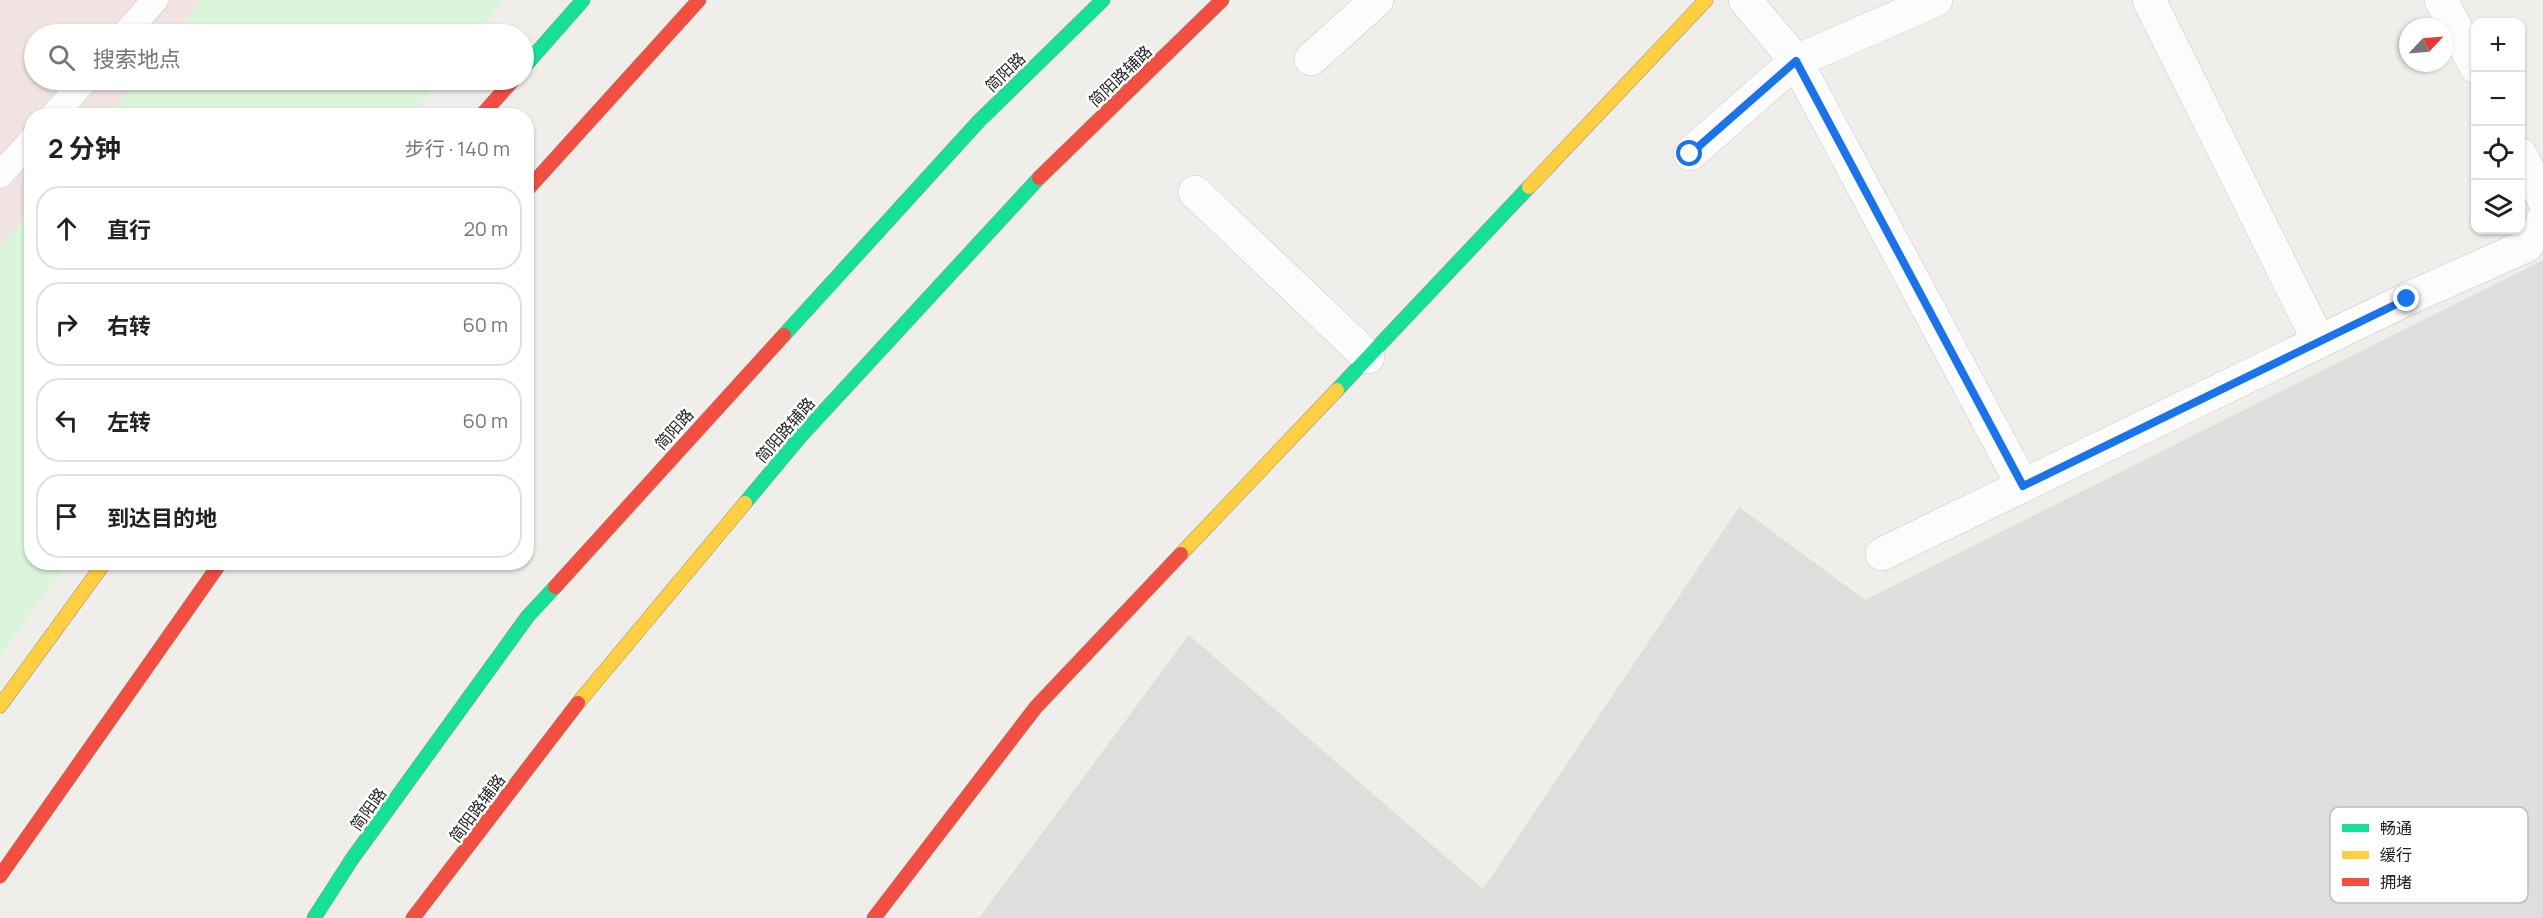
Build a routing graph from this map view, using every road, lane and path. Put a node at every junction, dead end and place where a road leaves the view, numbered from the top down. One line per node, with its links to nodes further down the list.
1 (155, 0): 12 (lane)
2 (584, 0): 13 (main road)
3 (699, 0): 25 (main road)
4 (1103, 0): 37 (main road, 简阳路)
5 (1222, 0): 38 (main road, 简阳路辅路)
6 (1377, 0): 14 (street)
7 (1706, 0): 30 (main road)
8 (1745, 0): 16 (street)
9 (1936, 0): 16 (street)
10 (2149, 0): 29 (street)
11 (2441, 0): 15 (street)
12 (134, 24)
13 (534, 56)
14 (1311, 59)
15 (2471, 59)
16 (1796, 61): 22 (street); 31 (street)
17 (76, 90): 19 (lane)
18 (504, 90): 20 (main road)
19 (60, 108)
20 (488, 108)
21 (24, 149): 24 (lane)
22 (1690, 154)
23 (2525, 164): 27 (street)
24 (0, 175)
25 (534, 182)
26 (1195, 192): 30 (street)
27 (2543, 198)
28 (2543, 219): 29 (street)
29 (2319, 342): 31 (street)
30 (1368, 357): 39 (main road)
31 (2023, 486): 32 (street)
32 (1882, 554)
33 (99, 570): 35 (main road)
34 (215, 570): 36 (main road)
35 (0, 706)
36 (0, 876)
37 (314, 918)
38 (413, 918)
39 (874, 918)

